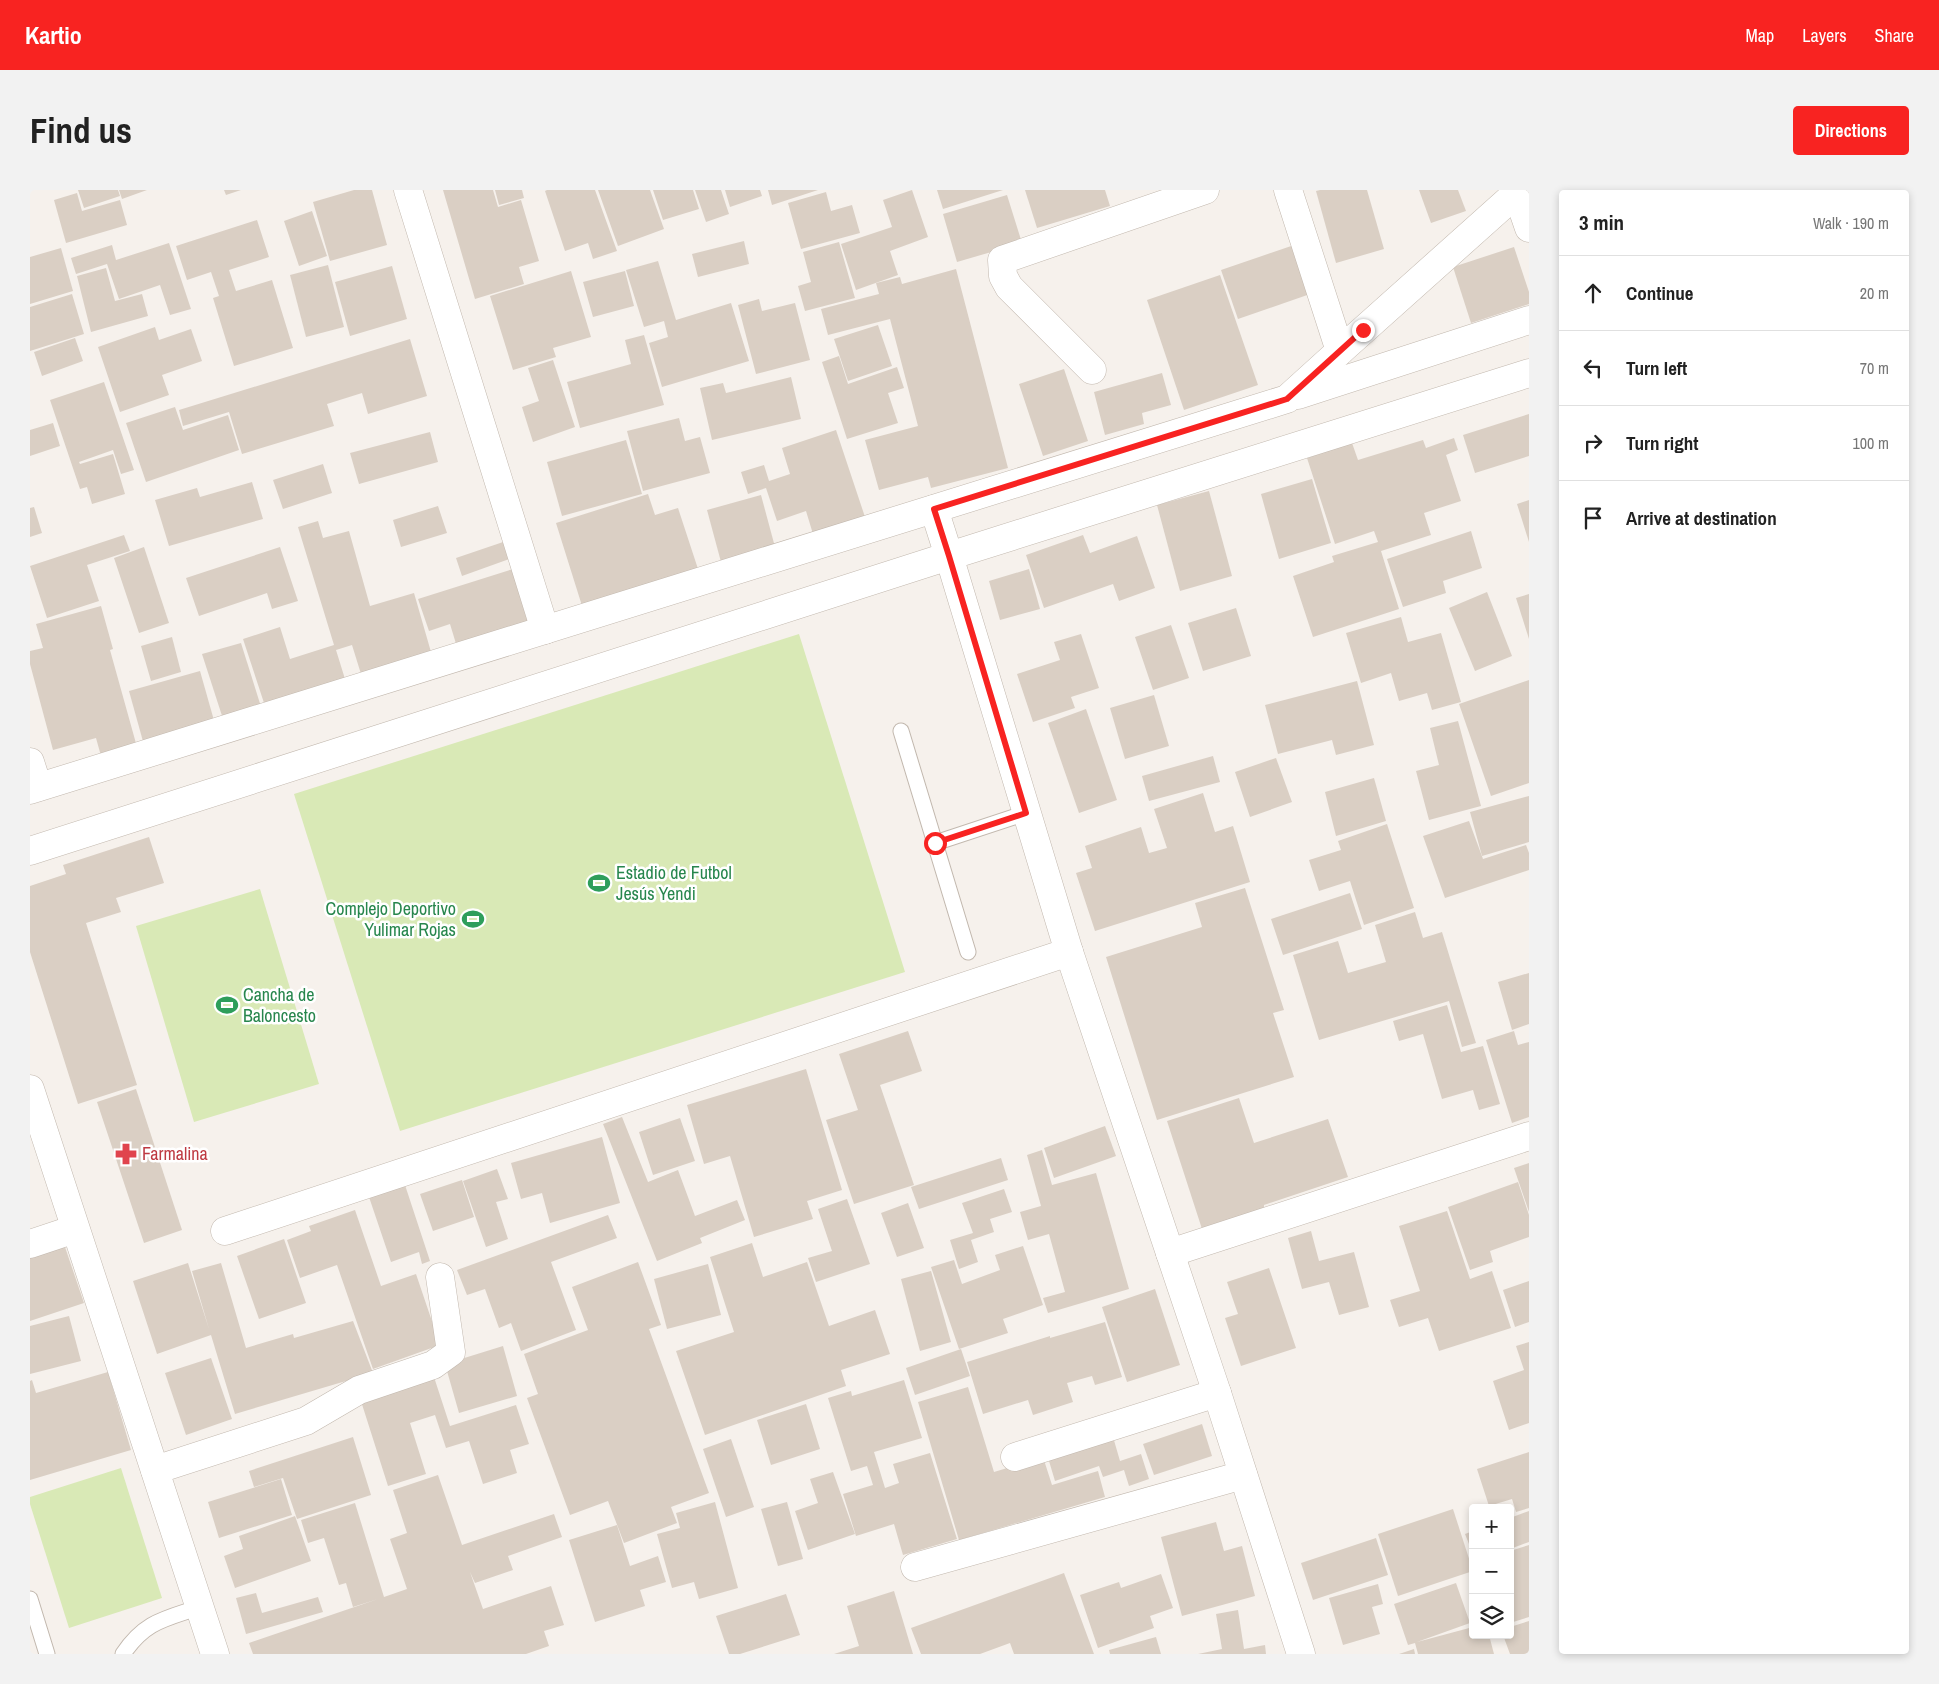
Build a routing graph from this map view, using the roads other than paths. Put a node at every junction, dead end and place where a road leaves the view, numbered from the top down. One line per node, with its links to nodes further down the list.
1 (408, 190): 13 (street)
2 (1205, 190): 8 (street)
3 (1288, 190): 7 (street)
4 (1518, 191): 5 (street); 7 (street)
5 (1529, 228)
6 (1529, 320): 10 (street)
7 (1340, 351): 10 (street)
8 (1092, 370)
9 (1529, 373): 12 (street)
10 (1287, 399): 11 (street)
11 (934, 509): 12 (street); 13 (street)
12 (949, 556): 16 (street); 18 (street)
13 (545, 630): 15 (street)
14 (901, 731): 17 (lane)
15 (33, 780)
16 (1026, 813): 17 (lane); 20 (street)
17 (935, 843): 19 (lane)
18 (30, 851)
19 (968, 952)
20 (1069, 952): 24 (street); 26 (street)
21 (30, 1089): 23 (street)
22 (1529, 1136): 26 (street)
23 (75, 1229): 25 (street); 30 (street)
24 (225, 1231)
25 (30, 1244)
26 (1170, 1254): 28 (street)
27 (440, 1277): 30 (street)
28 (1217, 1393): 29 (street); 31 (street)
29 (1015, 1457)
30 (155, 1470): 34 (street)
31 (1243, 1475): 32 (street); 38 (street)
32 (915, 1567)
33 (30, 1599): 35 (lane)
34 (200, 1607): 36 (lane); 37 (street)
35 (47, 1654)
36 (123, 1654)
37 (215, 1654)
38 (1301, 1654)

